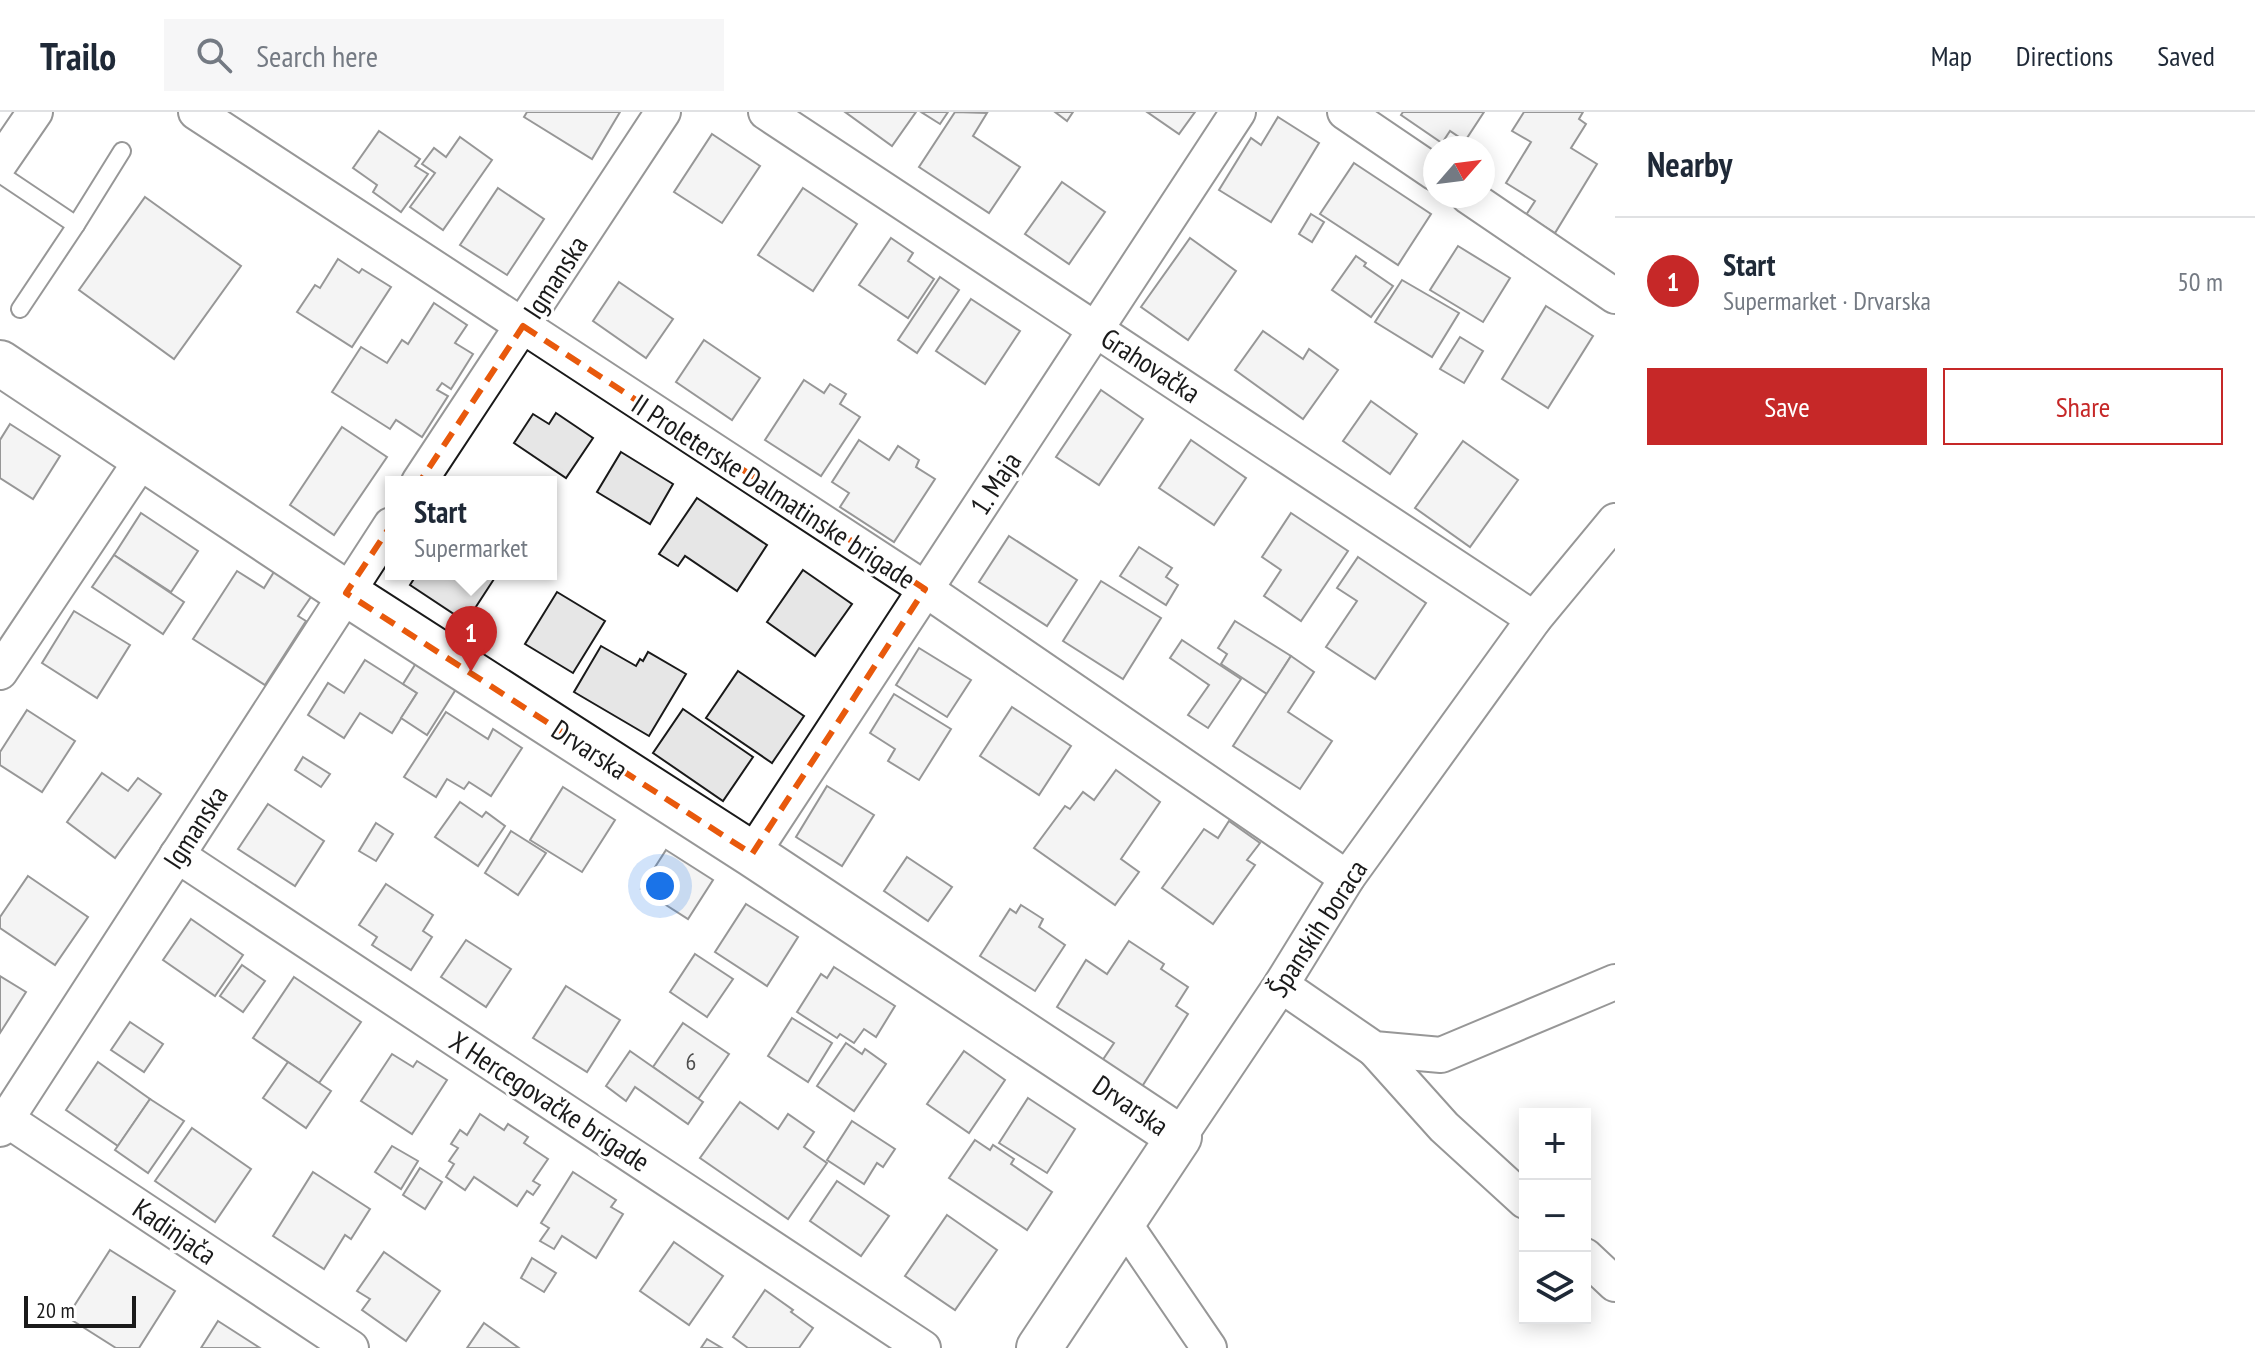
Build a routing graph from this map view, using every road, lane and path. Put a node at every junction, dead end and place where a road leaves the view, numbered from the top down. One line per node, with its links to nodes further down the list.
1 (35, 112): 8 (street)
2 (196, 112): 15 (street, II Proleterske Dalmatinske brigade)
3 (663, 112): 15 (street, Igmanska)
4 (766, 112): 16 (street, Grahovačka)
5 (1238, 112): 16 (street, 1. Maja)
6 (1345, 112): 9 (street)
7 (122, 151): 12 (lane)
8 (0, 163)
9 (1423, 165)
10 (0, 174): 12 (lane)
11 (1486, 208): 13 (street)
12 (76, 225): 14 (lane)
13 (1615, 296)
14 (20, 309)
15 (523, 326): 19 (street, Igmanska); 22 (street, II Proleterske Dalmatinske brigade)
16 (1096, 329): 22 (street, 1. Maja); 24 (street, Grahovačka)
17 (0, 363): 18 (main road, Drvarska)
18 (143, 458): 23 (main road, Drvarska); 25 (street)
19 (423, 476)
20 (1615, 521): 24 (street, Španskih boraca)
21 (385, 534): 23 (street, Igmanska)
22 (925, 589): 26 (street, 1. Maja); 28 (street, II Proleterske Dalmatinske brigade)
23 (346, 593): 26 (main road, Drvarska); 27 (street, Igmanska)
24 (1534, 619): 28 (street, Španskih boraca)
25 (0, 672)
26 (752, 854): 33 (main road, Drvarska)
27 (177, 855): 32 (street, Igmanska); 39 (street, X Hercegovačke brigade)
28 (1347, 878): 30 (street, Španskih boraca)
29 (1615, 982): 31 (street)
30 (1281, 985): 31 (street); 33 (street, Španskih boraca)
31 (1374, 1049): 34 (street)
32 (2, 1121): 38 (street, Kadinjača)
33 (1179, 1137): 35 (main road, Španskih boraca)
34 (1519, 1196)
35 (1123, 1222): 40 (main road, Španskih boraca); 41 (street)
36 (1591, 1262): 37 (street)
37 (1615, 1284)
38 (351, 1348)
39 (923, 1348)
40 (1039, 1348)
41 (1209, 1348)

